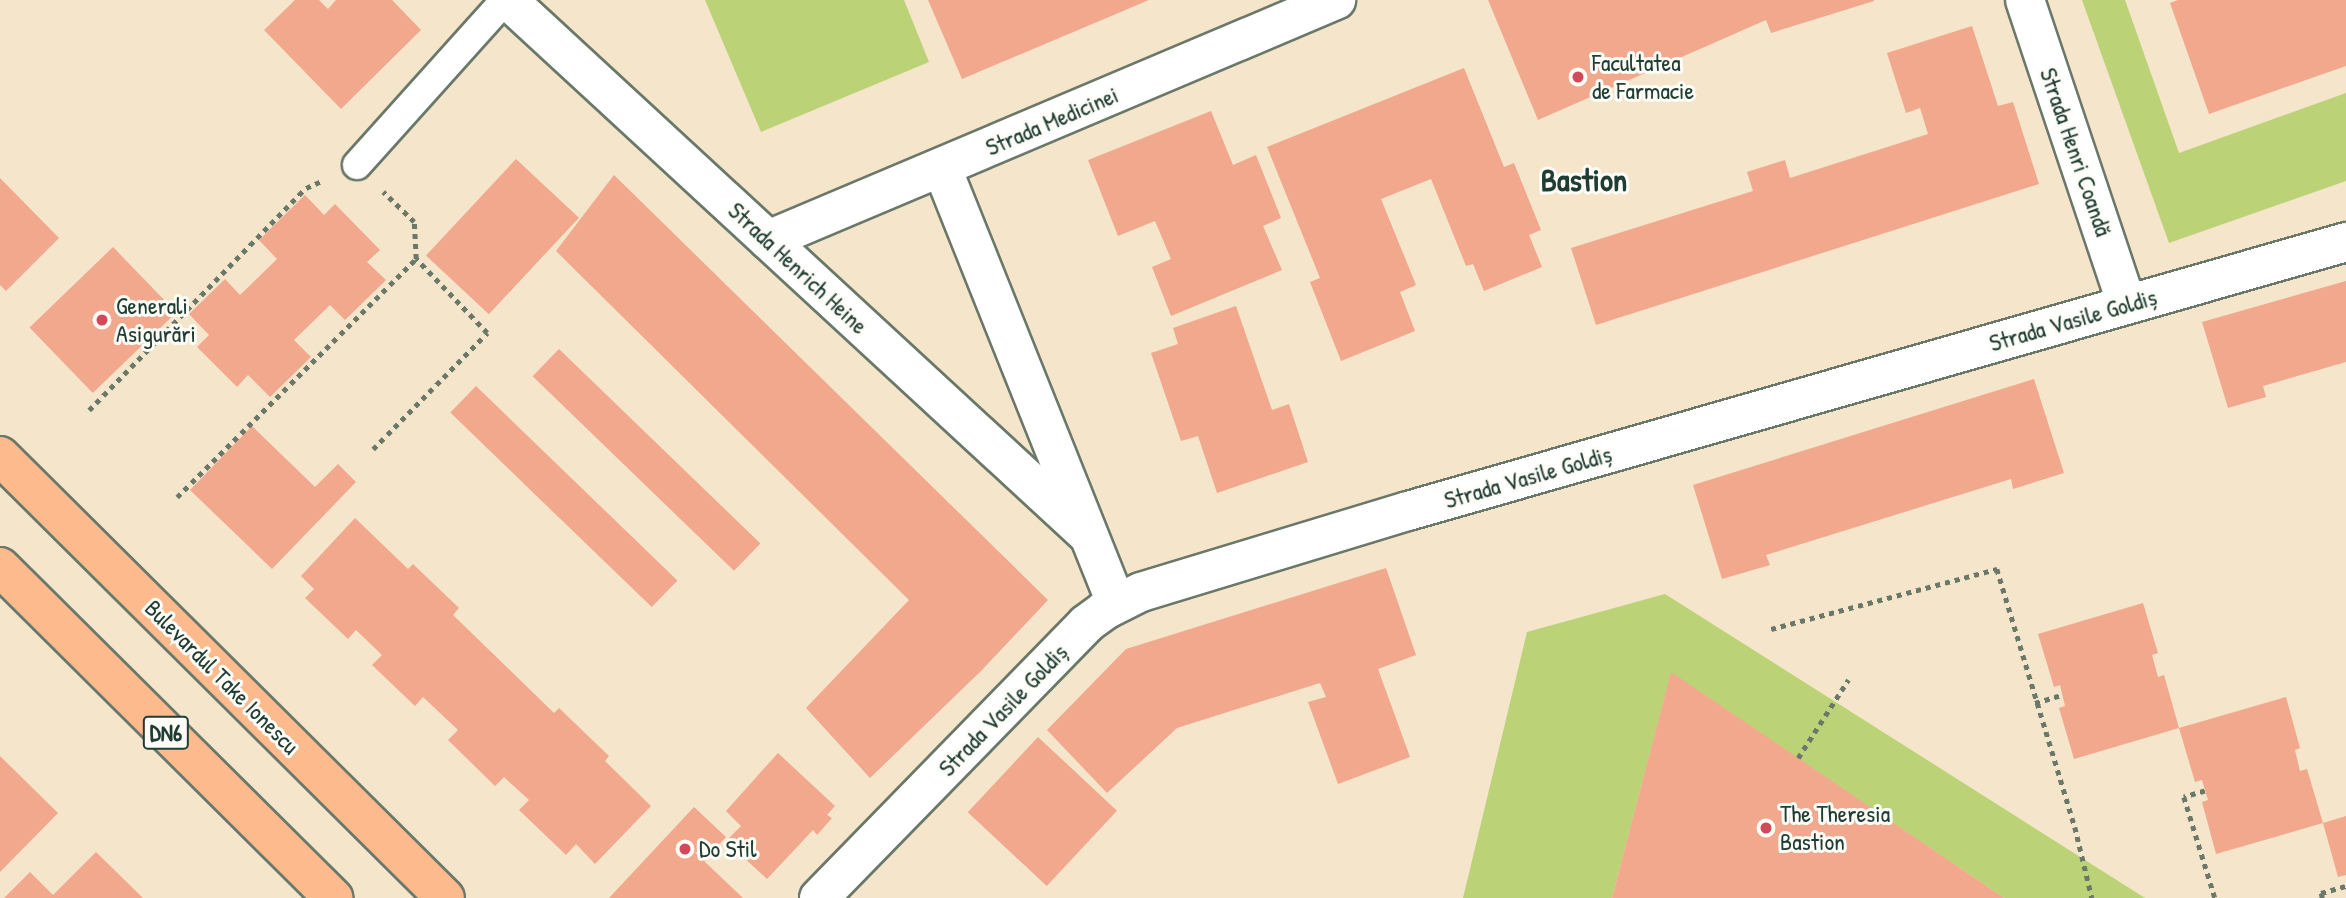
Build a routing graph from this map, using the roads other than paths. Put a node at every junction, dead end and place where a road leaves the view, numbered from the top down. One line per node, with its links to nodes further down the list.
1 (506, 0): 4 (lane); 6 (street, Strada Henrich Heine)
2 (1336, 0): 5 (street, Strada Medicinei)
3 (2025, 0): 8 (street, Strada Henri Coandă)
4 (356, 165)
5 (942, 167): 6 (street, Strada Medicinei); 10 (street)
6 (768, 240): 10 (street, Strada Henrich Heine)
7 (2346, 242): 8 (street, Strada Vasile Goldiș)
8 (2127, 304): 12 (street, Strada Vasile Goldiș)
9 (0, 457): 14 (main road, Bulevardul Take Ionescu)
10 (1088, 535): 12 (street)
11 (0, 567): 13 (main road, DN6)
12 (1116, 604): 15 (street, Strada Vasile Goldiș)
13 (333, 898)
14 (445, 898)
15 (819, 898)

